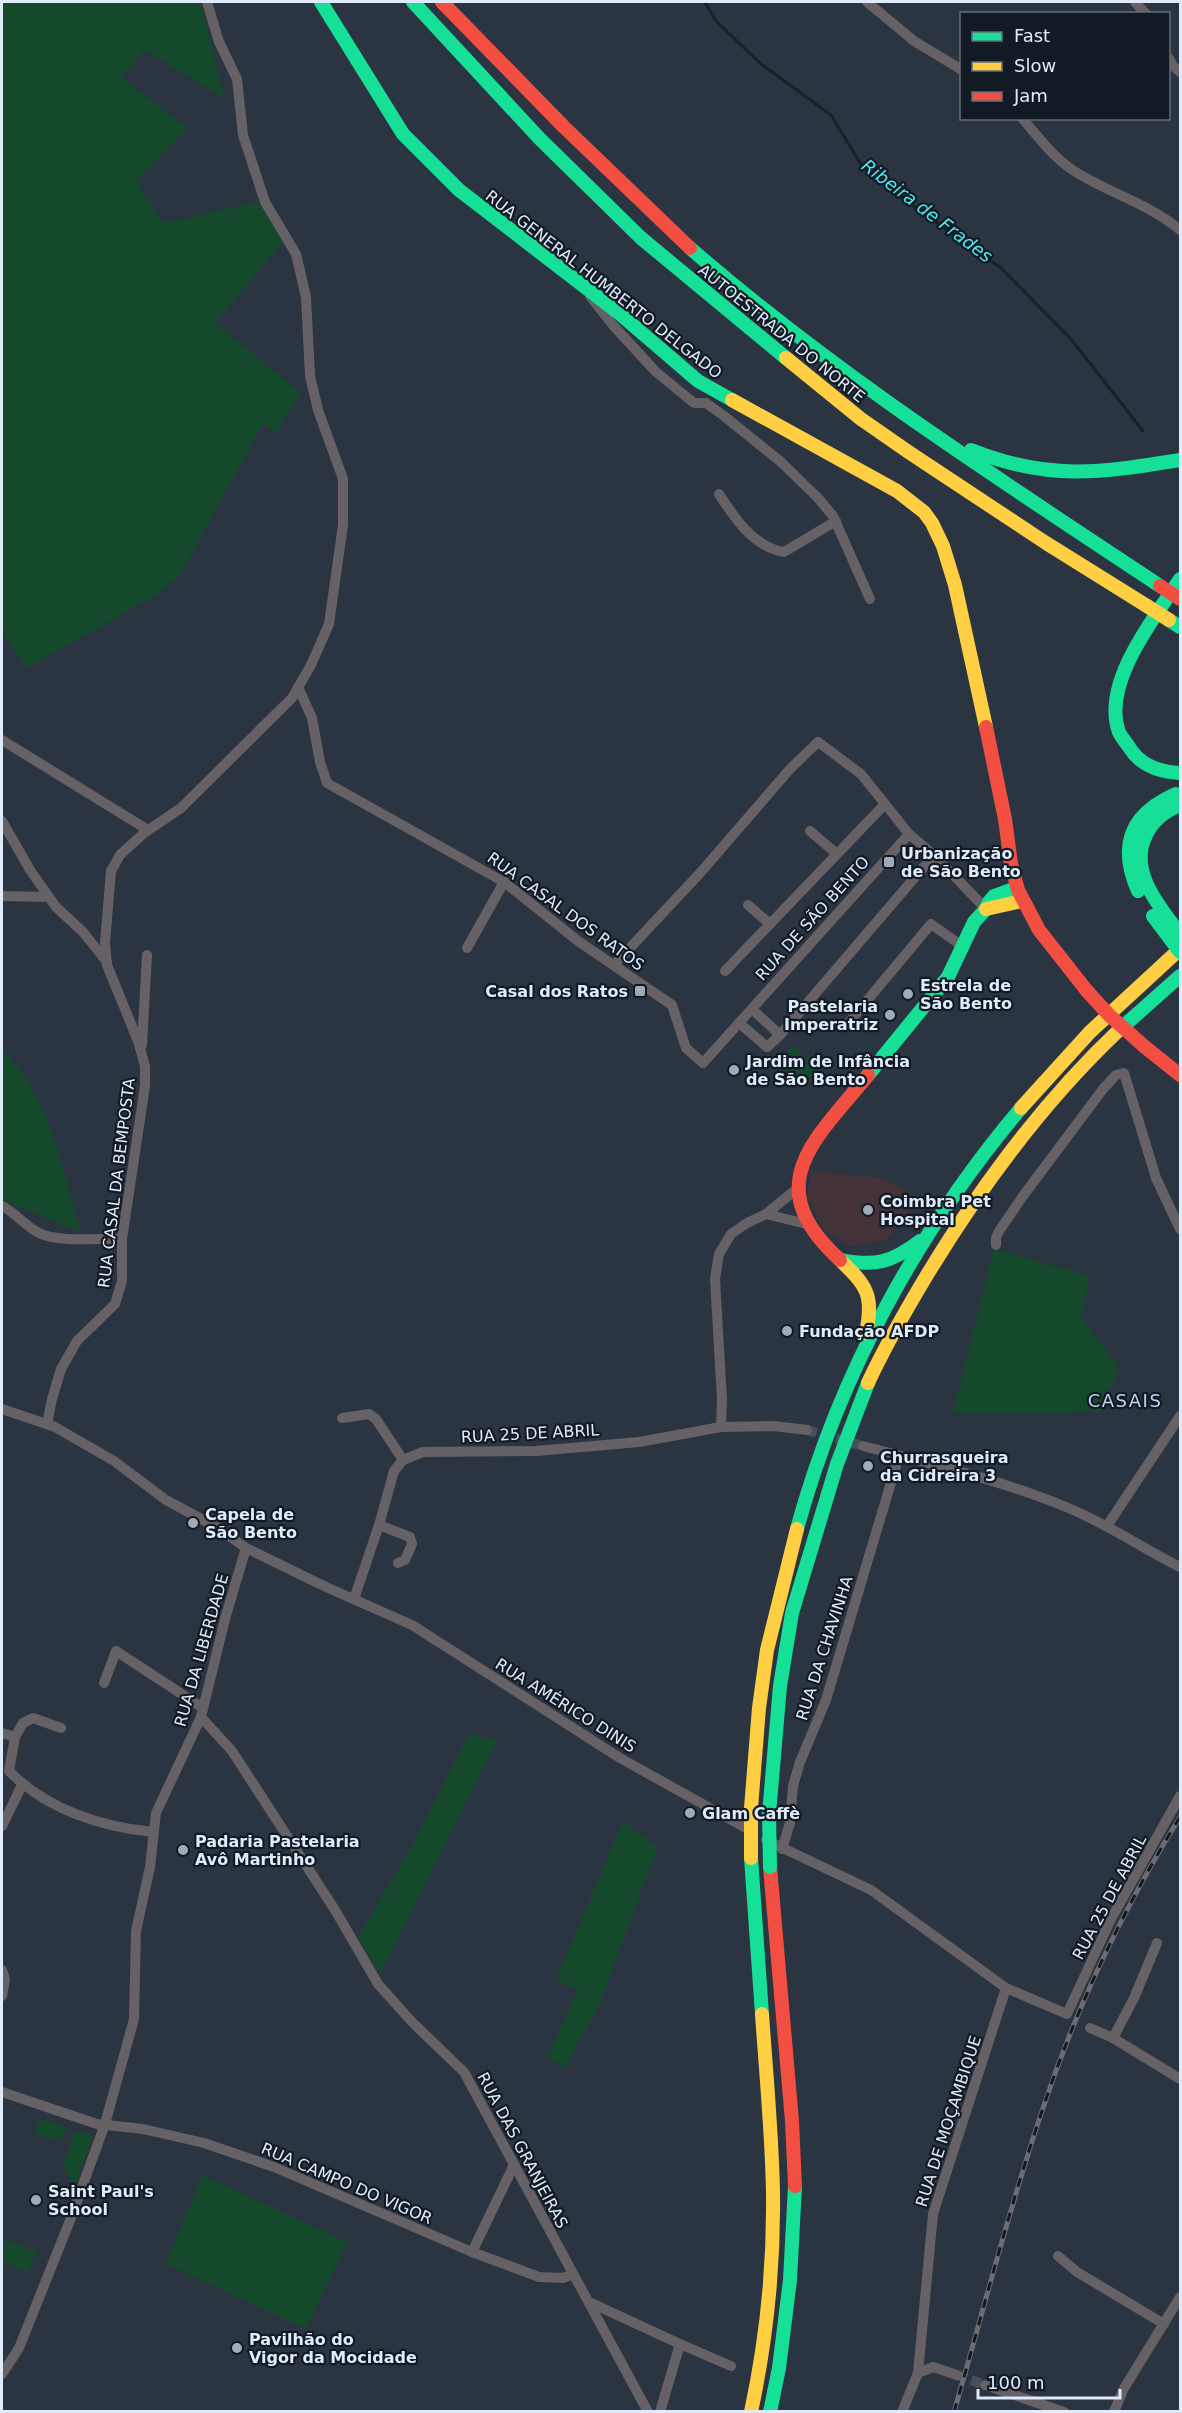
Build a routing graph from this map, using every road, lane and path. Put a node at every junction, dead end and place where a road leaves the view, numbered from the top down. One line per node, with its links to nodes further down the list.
1 (207, 2): 21 (street)
2 (321, 2): 11 (main road, RUA GENERAL HUMBERTO DELGADO)
3 (413, 2): 20 (main road, AUTOESTRADA DO NORTE, bridge)
4 (442, 2): 13 (main road, AUTOESTRADA DO NORTE)
5 (867, 2): 7 (street)
6 (1170, 61): 8 (street)
7 (960, 69)
8 (1180, 72)
9 (1024, 120): 10 (street)
10 (1180, 230)
11 (576, 280): 12 (main road, RUA GENERAL HUMBERTO DELGADO); 12 (street)
12 (711, 397): 16 (street); 34 (main road, RUA GENERAL HUMBERTO DELGADO)
13 (927, 430): 14 (main road); 19 (main road, AUTOESTRADA DO NORTE, bridge)
14 (1180, 460)
15 (719, 494): 16 (street)
16 (836, 521): 18 (street)
17 (1180, 579): 23 (main road)
18 (870, 599)
19 (1180, 599)
20 (1175, 624)
21 (298, 687): 28 (street); 33 (street, RUA CASAL DOS RATOS)
22 (2, 740): 28 (street)
23 (1180, 773)
24 (1180, 793): 39 (main road)
25 (884, 805): 30 (street); 31 (street); 47 (street)
26 (1180, 805): 39 (main road)
27 (2, 821): 36 (street)
28 (148, 830): 46 (street)
29 (810, 831): 31 (street)
30 (909, 834): 32 (street); 50 (street, RUA DE SÃO BENTO)
31 (837, 854): 40 (street)
32 (934, 855): 38 (street); 53 (street)
33 (504, 882): 43 (street); 47 (street, RUA CASAL DOS RATOS)
34 (1019, 894): 38 (main road); 55 (main road, RUA GENERAL HUMBERTO DELGADO, bridge)
35 (2, 896): 36 (street)
36 (49, 897): 46 (street)
37 (748, 905): 40 (street)
38 (986, 909): 42 (main road)
39 (1158, 913): 41 (main road); 44 (main road, bridge)
40 (770, 924): 48 (street)
41 (1180, 934)
42 (962, 946): 52 (street); 56 (main road)
43 (467, 948)
44 (1180, 951): 63 (main road)
45 (147, 955): 54 (street)
46 (107, 963): 54 (street, RUA CASAL DA BEMPOSTA)
47 (614, 964): 51 (street, RUA CASAL DOS RATOS)
48 (725, 971)
49 (1180, 976): 119 (main road, bridge)
50 (752, 1009): 51 (street, RUA DE SÃO BENTO); 53 (street)
51 (739, 1023): 53 (street)
52 (845, 1027)
53 (780, 1035)
54 (142, 1055): 64 (street, RUA CASAL DA BEMPOSTA)
55 (1180, 1075)
56 (798, 1188): 57 (street); 61 (main road)
57 (782, 1201): 59 (street); 60 (street)
58 (2, 1206): 64 (street)
59 (766, 1214): 60 (street); 72 (street)
60 (786, 1218): 61 (street)
61 (806, 1224): 66 (main road)
62 (1180, 1229): 65 (street)
63 (928, 1235): 66 (main road); 67 (main road)
64 (122, 1239): 71 (street, RUA CASAL DA BEMPOSTA)
65 (996, 1245)
66 (840, 1260): 67 (main road)
67 (860, 1359): 118 (main road, bridge)
68 (2, 1409): 71 (street, RUA AMÉRICO DINIS)
69 (1180, 1416): 78 (street)
70 (342, 1418): 76 (street)
71 (47, 1424): 79 (street, RUA AMÉRICO DINIS)
72 (721, 1427): 73 (street, RUA 25 DE ABRIL); 76 (street, RUA 25 DE ABRIL)
73 (807, 1430)
74 (863, 1446): 75 (street)
75 (899, 1456): 78 (street); 92 (street, RUA DA CHAVINHA)
76 (402, 1460): 77 (street)
77 (379, 1525): 80 (street); 82 (street)
78 (1107, 1526): 81 (street)
79 (246, 1548): 82 (street, RUA AMÉRICO DINIS); 84 (street, RUA DA LIBERDADE)
80 (398, 1563)
81 (1180, 1567)
82 (354, 1599): 92 (street, RUA AMÉRICO DINIS)
83 (104, 1683): 84 (street, RUA DAS GRANJEIRAS)
84 (202, 1712): 91 (street, RUA DA LIBERDADE); 103 (street, RUA DAS GRANJEIRAS)
85 (61, 1728): 87 (street)
86 (2, 1733): 87 (street)
87 (15, 1737): 88 (street)
88 (22, 1785): 90 (street); 91 (street)
89 (1180, 1796): 97 (street, RUA 25 DE ABRIL)
90 (2, 1826)
91 (153, 1832): 102 (street, RUA DA LIBERDADE)
92 (782, 1849): 95 (street, RUA AMÉRICO DINIS)
93 (1157, 1943): 99 (street)
94 (2, 1970): 96 (street)
95 (1006, 1988): 97 (street, RUA AMÉRICO DINIS); 112 (street, RUA DE MOÇAMBIQUE)
96 (2, 1996)
97 (1067, 2014)
98 (1090, 2028): 99 (street)
99 (1113, 2038): 100 (street)
100 (1180, 2079)
101 (2, 2092): 102 (street, RUA CAMPO DO VIGOR)
102 (105, 2124): 104 (street, RUA CAMPO DO VIGOR); 113 (street, RUA DA LIBERDADE)
103 (514, 2166): 104 (street); 106 (street, RUA DAS GRANJEIRAS)
104 (472, 2252): 106 (street, RUA CAMPO DO VIGOR)
105 (1058, 2256): 109 (street)
106 (573, 2274): 108 (street, RUA DAS GRANJEIRAS)
107 (1180, 2297): 109 (street)
108 (589, 2302): 110 (street); 116 (street, RUA DAS GRANJEIRAS)
109 (1164, 2324): 122 (street)
110 (680, 2344): 111 (street); 117 (street)
111 (731, 2366)
112 (918, 2373): 114 (street); 120 (street, RUA DE MOÇAMBIQUE)
113 (2, 2374)
114 (957, 2376)
115 (985, 2385): 121 (street)
116 (648, 2412)
117 (660, 2412)
118 (751, 2412)
119 (770, 2412)
120 (902, 2412)
121 (1064, 2412)
122 (1114, 2412)

